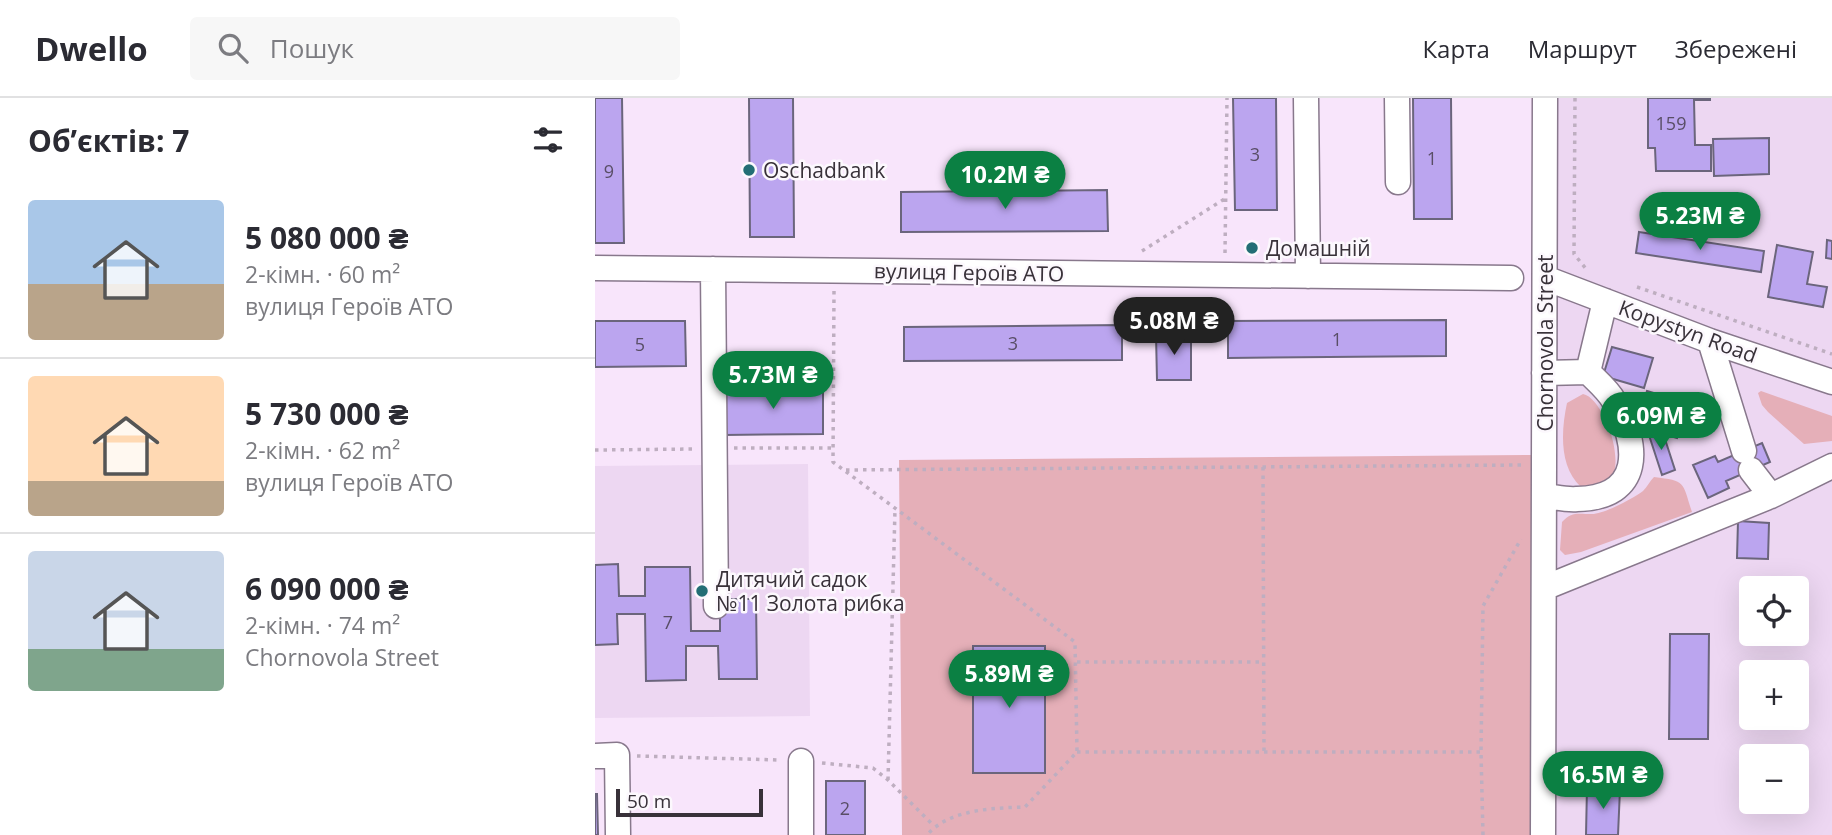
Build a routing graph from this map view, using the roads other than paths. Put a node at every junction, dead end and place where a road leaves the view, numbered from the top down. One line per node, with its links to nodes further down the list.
1 (1306, 98): 7 (street)
2 (1397, 98): 4 (street)
3 (1545, 98): 9 (street, Chornovola Street)
4 (1398, 182)
5 (595, 268): 6 (street, вулиця Героїв АТО)
6 (713, 269): 7 (street, вулиця Героїв АТО); 19 (street)
7 (1308, 276): 8 (street, вулиця Героїв АТО)
8 (1511, 278)
9 (1545, 278): 10 (street, Kopystyn Road); 13 (street, Chornovola Street)
10 (1605, 301): 11 (street, Kopystyn Road); 12 (street)
11 (1710, 341): 14 (street, Kopystyn Road); 17 (street)
12 (1588, 372): 13 (street); 16 (street)
13 (1544, 373): 16 (street, Chornovola Street)
14 (1832, 382)
15 (1832, 466): 17 (street)
16 (1544, 496): 18 (street, Chornovola Street)
17 (1771, 496): 18 (street)
18 (1544, 588): 24 (street, Chornovola Street)
19 (716, 606)
20 (595, 756): 22 (street)
21 (800, 761): 23 (street)
22 (618, 835)
23 (801, 835)
24 (1543, 835)

